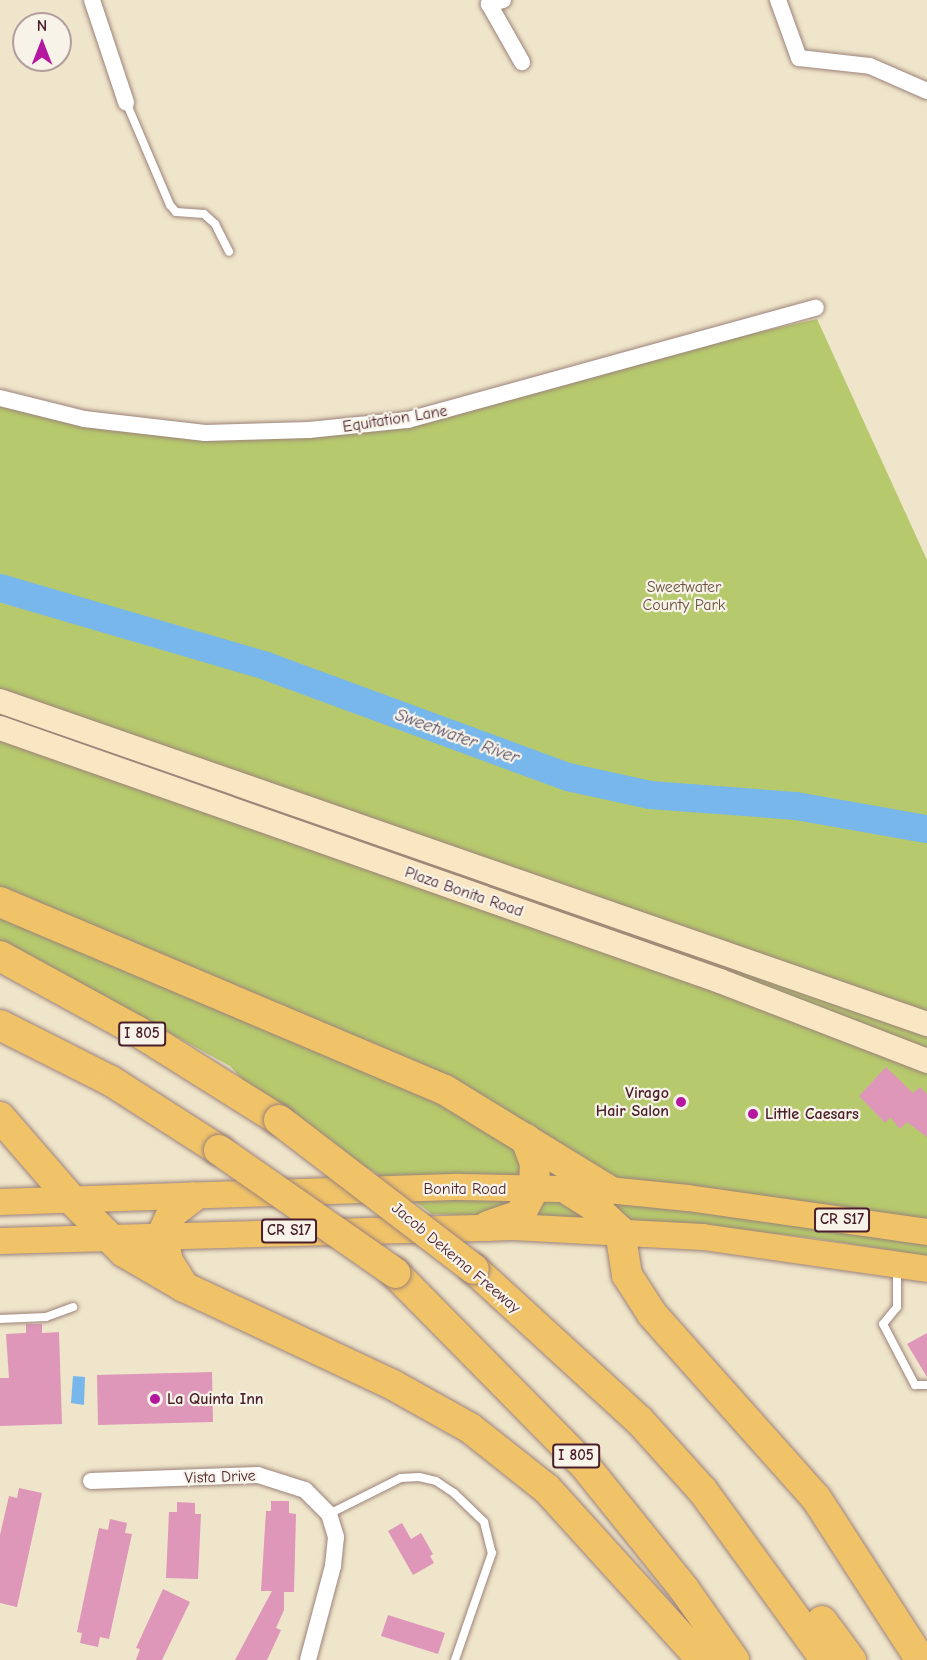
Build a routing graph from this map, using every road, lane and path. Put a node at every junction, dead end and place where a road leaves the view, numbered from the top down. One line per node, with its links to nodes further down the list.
1 (92, 0): 6 (street)
2 (503, 0): 4 (street)
3 (778, 0): 5 (street)
4 (522, 62)
5 (927, 91)
6 (126, 102): 7 (lane)
7 (230, 252)
8 (816, 308): 9 (street, Equitation Lane)
9 (0, 398)
10 (0, 701): 14 (main road, Plaza Bonita Road)
11 (0, 729): 16 (main road, Plaza Bonita Road)
12 (0, 902): 18 (highway)
13 (0, 956): 38 (highway, Jacob Dekema Freeway / I 805, bridge)
14 (927, 1024)
15 (0, 1025): 43 (highway, I 805, bridge)
16 (927, 1060)
17 (0, 1117): 23 (highway)
18 (526, 1139): 19 (highway); 20 (highway)
19 (534, 1189): 21 (main road, Bonita Road / CR S17); 22 (main road, Bonita Road / CR S17); 25 (highway)
20 (608, 1190): 21 (main road, Bonita Road / CR S17); 27 (main road, Bonita Road / CR S17)
21 (570, 1191): 26 (highway)
22 (194, 1197): 23 (main road, Bonita Road / CR S17); 28 (highway)
23 (71, 1199): 24 (main road, Bonita Road / CR S17); 29 (highway)
24 (0, 1202)
25 (488, 1226): 26 (main road, CR S17); 28 (main road, CR S17)
26 (620, 1231): 31 (main road, CR S17); 46 (highway)
27 (927, 1232)
28 (162, 1235): 29 (main road, CR S17); 33 (highway)
29 (106, 1237): 30 (main road, CR S17); 33 (highway)
30 (0, 1241)
31 (897, 1264): 32 (main road, CR S17); 36 (lane)
32 (927, 1269)
33 (184, 1287): 42 (highway)
34 (73, 1307): 35 (lane)
35 (0, 1319)
36 (927, 1385)
37 (91, 1481): 39 (street, Vista Drive)
38 (703, 1491): 44 (highway, Jacob Dekema Freeway / I 805); 45 (highway)
39 (329, 1514): 40 (street); 41 (lane)
40 (308, 1660)
41 (456, 1660)
42 (702, 1660)
43 (734, 1660)
44 (826, 1660)
45 (851, 1660)
46 (921, 1660)

